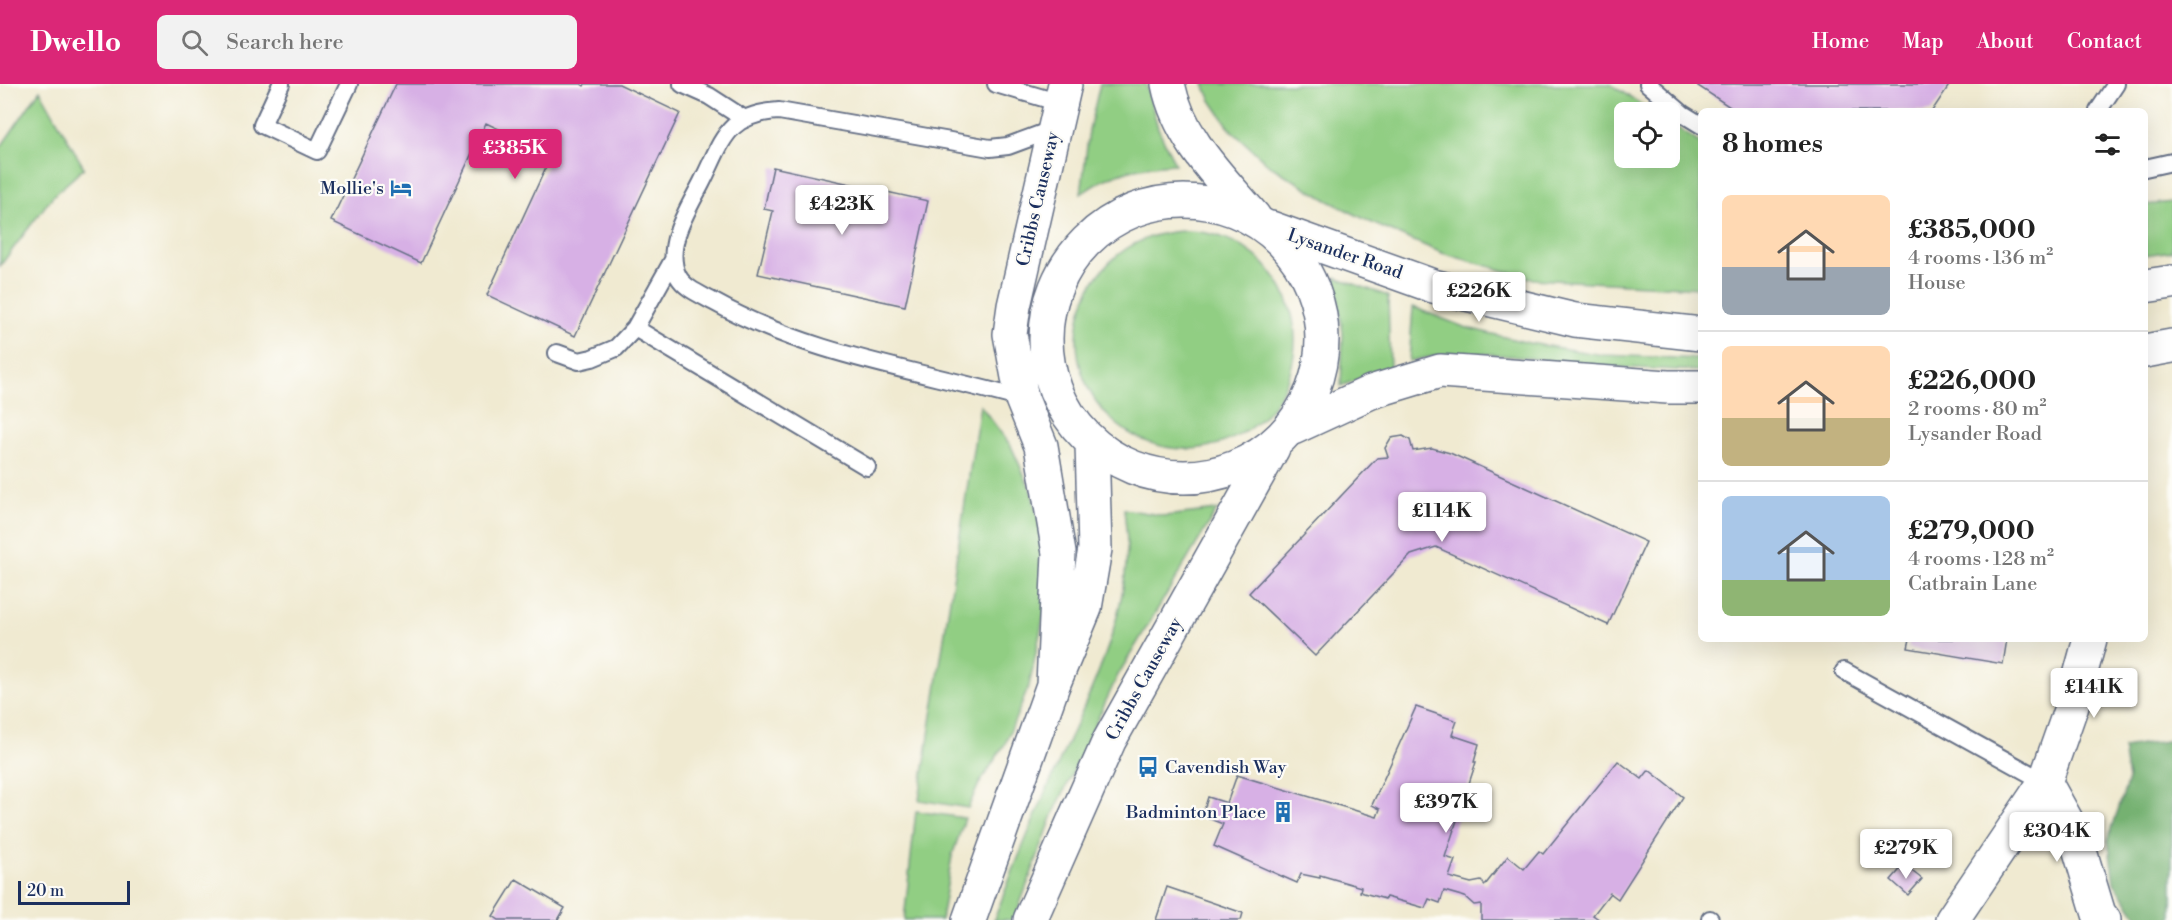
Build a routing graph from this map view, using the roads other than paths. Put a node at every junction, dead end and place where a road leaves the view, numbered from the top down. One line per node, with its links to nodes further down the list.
1 (281, 84): 2 (lane)
2 (349, 84)
3 (682, 84): 10 (lane)
4 (996, 84): 8 (lane)
5 (1168, 84): 14 (main road)
6 (1648, 84): 11 (lane)
7 (2116, 84): 9 (lane)
8 (1059, 105): 10 (lane); 24 (main road, Cribbs Causeway)
9 (2100, 108)
10 (743, 118): 15 (lane)
11 (1698, 123)
12 (2172, 162): 13 (lane)
13 (2148, 167)
14 (1262, 223): 19 (main road, Lysander Road); 25 (main road, Lysander Road); 26 (main road, Cribbs Causeway)
15 (673, 260): 18 (lane); 24 (lane)
16 (2172, 282): 17 (main road)
17 (2148, 286)
18 (635, 328): 22 (lane); 27 (lane)
19 (1698, 334)
20 (2172, 346): 21 (main road)
21 (2148, 350)
22 (557, 353)
23 (1698, 387): 26 (main road)
24 (1022, 399): 25 (main road); 30 (main road, Cribbs Causeway)
25 (1083, 435): 26 (main road); 30 (main road)
26 (1283, 437): 33 (main road, Cribbs Causeway)
27 (867, 467)
28 (2089, 642): 31 (main road)
29 (1844, 671): 31 (lane)
30 (1053, 685): 32 (main road)
31 (2045, 782): 34 (main road); 35 (main road)
32 (969, 920)
33 (1030, 920)
34 (1952, 920)
35 (2104, 920)

